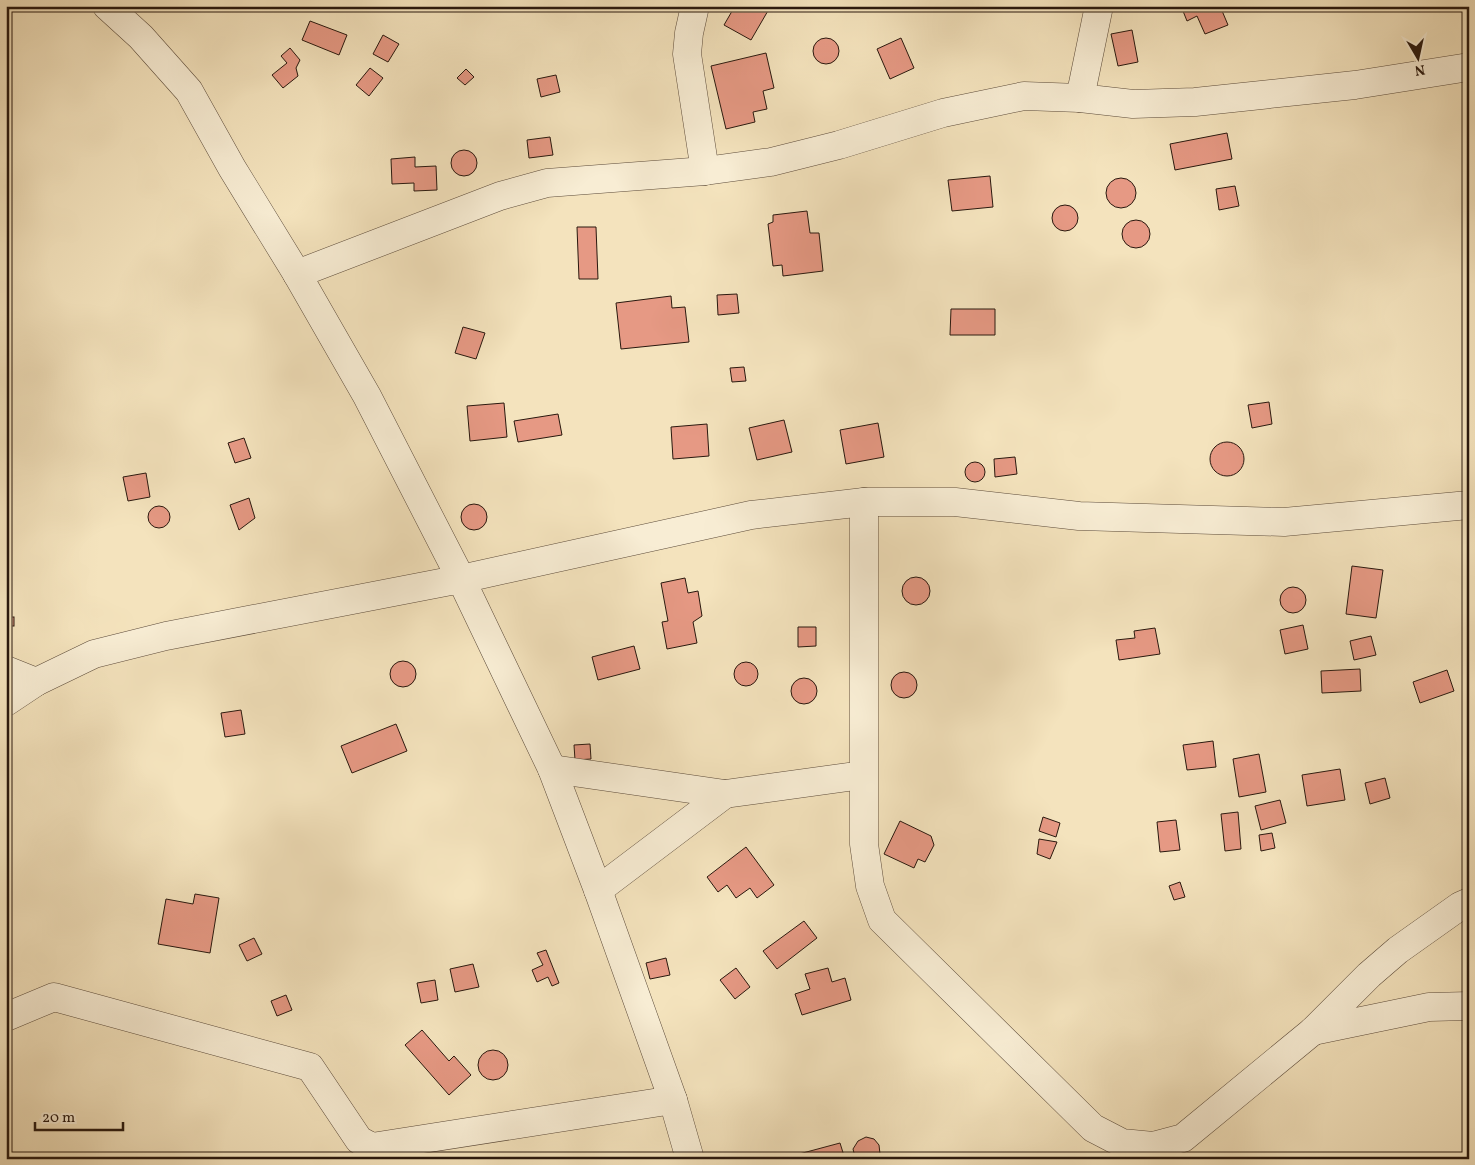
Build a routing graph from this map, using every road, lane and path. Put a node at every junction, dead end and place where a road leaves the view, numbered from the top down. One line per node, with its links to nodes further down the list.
1 (107, 6): 7 (street)
2 (695, 6): 6 (street)
3 (1099, 6): 5 (street)
4 (1469, 67): 5 (street)
5 (1080, 98): 6 (street)
6 (705, 171): 7 (street)
7 (297, 274): 10 (street)
8 (864, 502): 9 (street); 10 (street); 15 (street)
9 (1469, 504)
10 (461, 579): 12 (street); 14 (street)
11 (6, 670): 12 (street)
12 (36, 682): 13 (street)
13 (6, 702)
14 (552, 769): 16 (street); 17 (street)
15 (863, 775): 16 (street); 21 (street)
16 (725, 794): 17 (street)
17 (598, 890): 22 (street)
18 (1469, 902): 21 (street)
19 (1469, 1006): 21 (street)
20 (6, 1017): 22 (street)
21 (1313, 1032)
22 (673, 1100): 23 (street)
23 (690, 1159)

